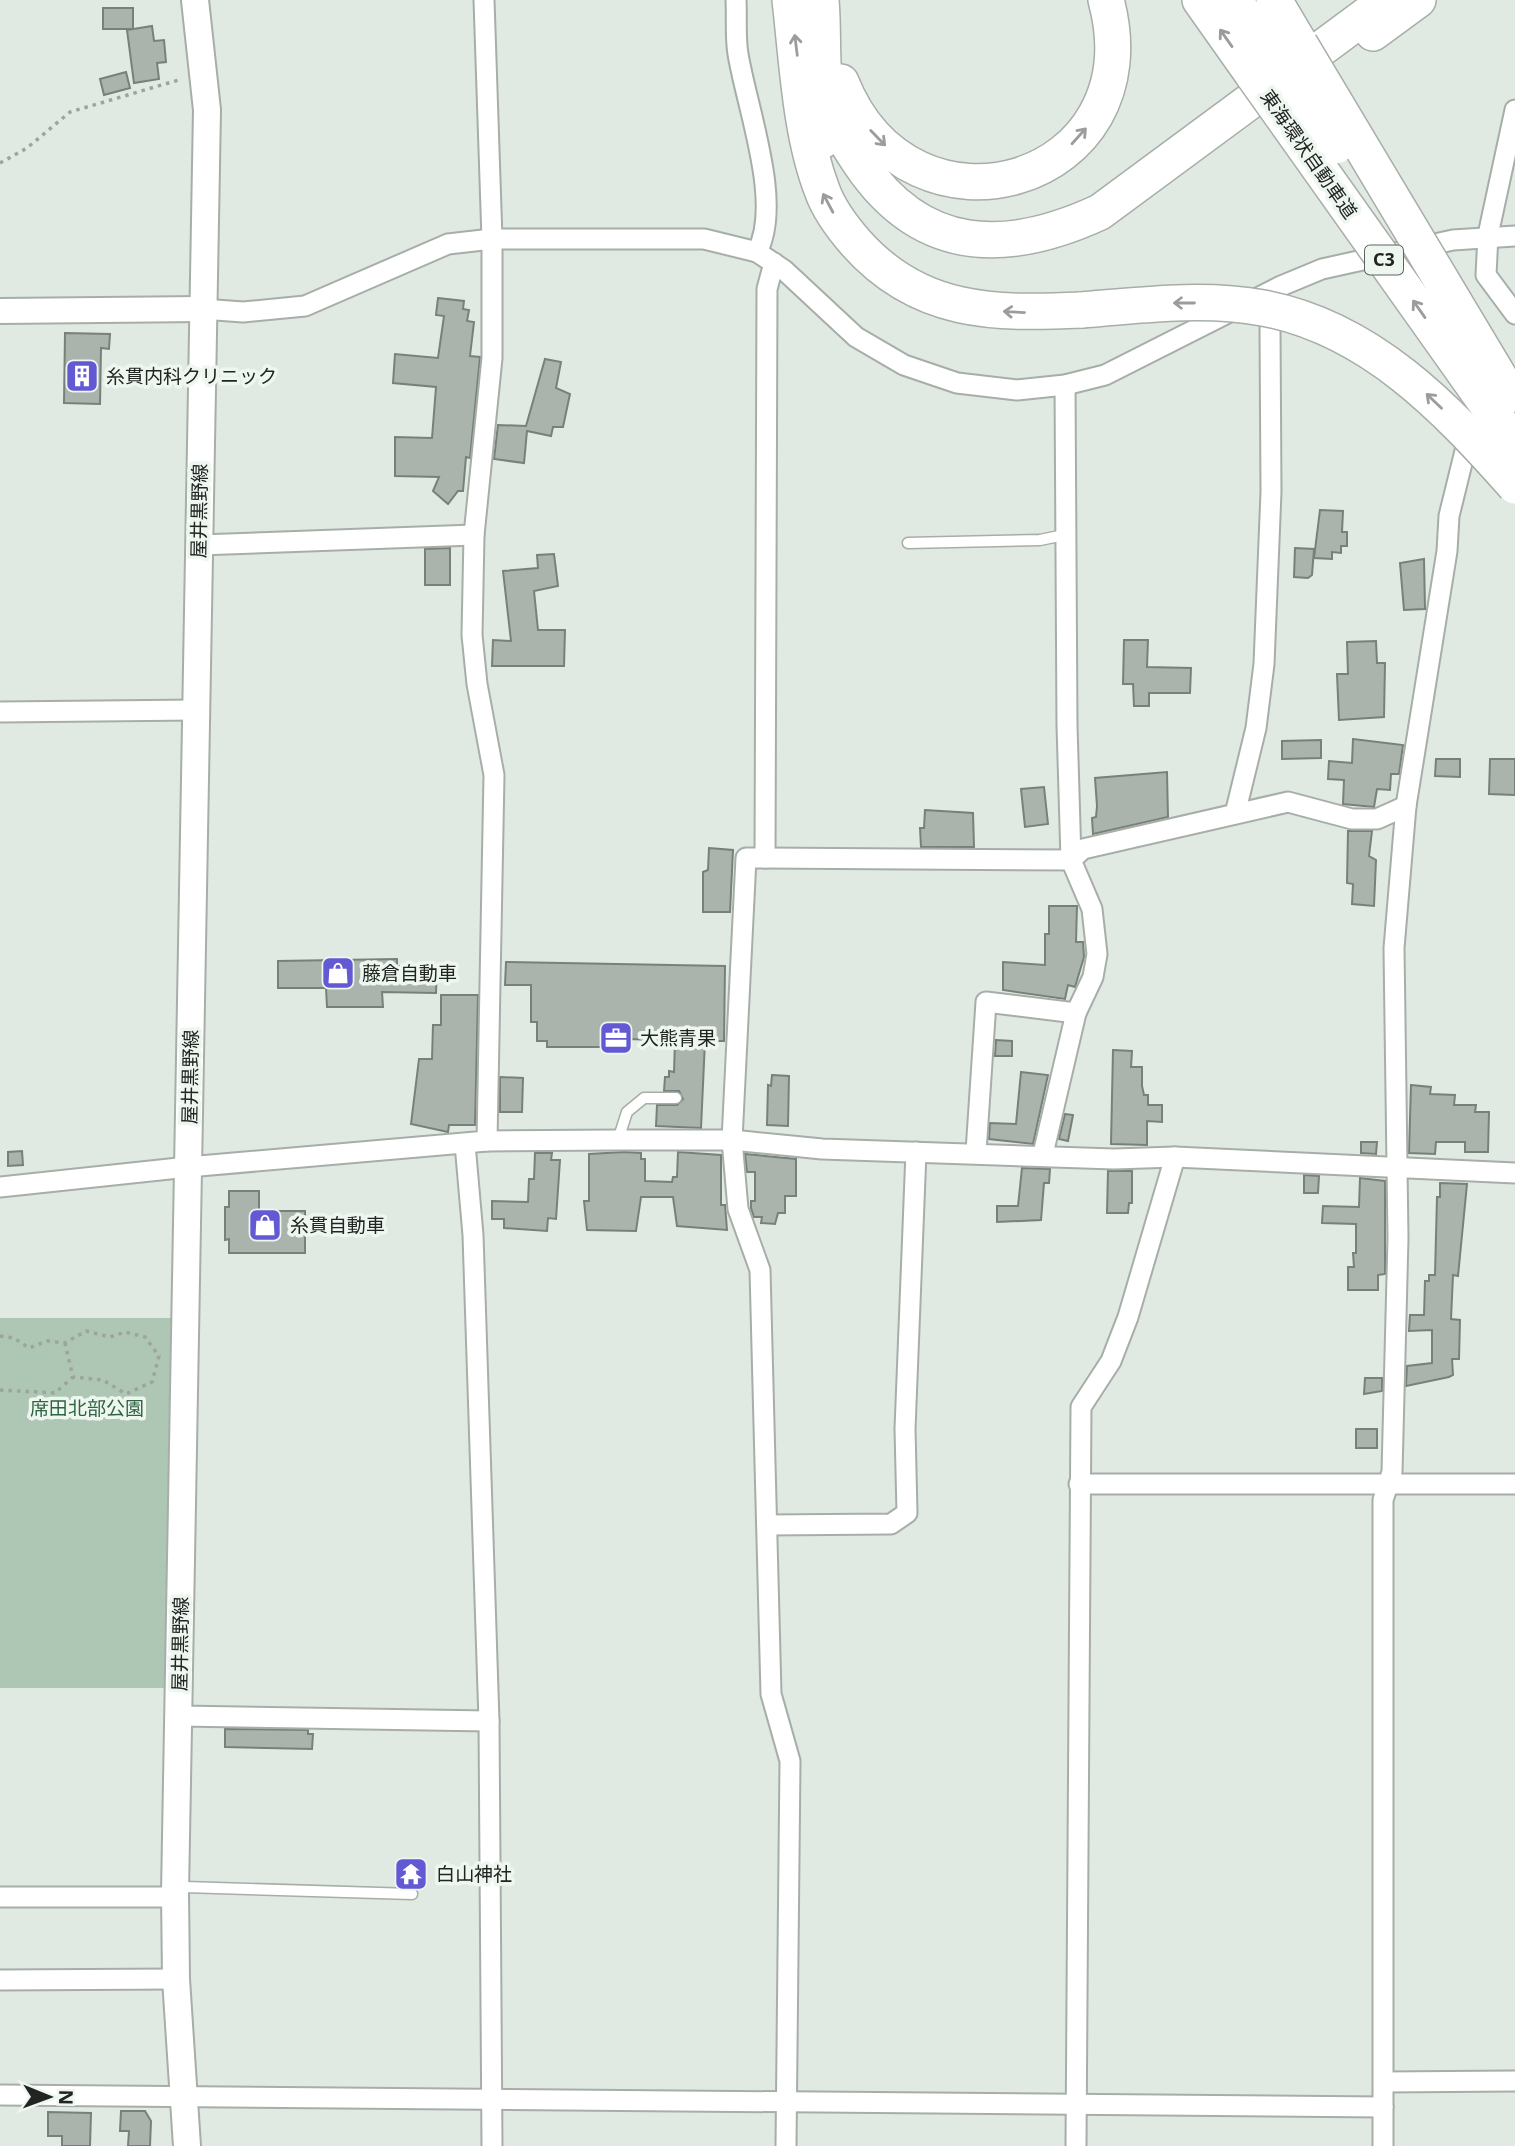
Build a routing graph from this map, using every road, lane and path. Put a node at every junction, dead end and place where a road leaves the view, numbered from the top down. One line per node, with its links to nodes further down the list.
1 (484, 0): 18 (street)
2 (736, 0): 19 (street)
3 (1106, 0): 10 (highway, one-way to 3)
4 (1200, 0): 11 (highway, 東海環状自動車道 / C3, one-way to 4)
5 (1234, 0): 11 (highway, 東海環状自動車道 / C3)
6 (1274, 0): 11 (highway)
7 (1387, 0): 10 (highway)
8 (1418, 0): 13 (highway)
9 (195, 3): 12 (main road, 屋井黒野線)
10 (811, 4): 13 (highway, one-way to 10)
11 (1276, 60): 26 (highway, bridge); 27 (highway, 東海環状自動車道 / C3, one-way to 11, bridge)
12 (205, 75): 15 (path); 22 (main road, 屋井黒野線)
13 (801, 91): 28 (highway, one-way to 13, bridge)
14 (1515, 110): 16 (street)
15 (0, 163)
16 (1488, 235): 17 (street); 21 (street); 24 (street)
17 (1515, 236)
18 (492, 239): 19 (street); 22 (street); 29 (street)
19 (757, 252): 20 (street)
20 (774, 263): 25 (street); 37 (street)
21 (1281, 286): 25 (street); 36 (street)
22 (202, 309): 23 (street); 32 (main road, 屋井黒野線)
23 (0, 311)
24 (1515, 314)
25 (1065, 385): 30 (street)
26 (1513, 404): 35 (street)
27 (1515, 444)
28 (1515, 486)
29 (474, 535): 32 (street); 43 (street)
30 (1064, 535): 31 (lane); 38 (street)
31 (908, 543)
32 (199, 545): 33 (main road, 屋井黒野線)
33 (196, 710): 34 (street); 49 (main road, 屋井黒野線)
34 (0, 712)
35 (1406, 806): 36 (street); 50 (street)
36 (1235, 814): 38 (street)
37 (765, 858): 38 (street); 42 (street)
38 (1071, 860): 39 (street)
39 (1076, 1013): 46 (street); 47 (street)
40 (676, 1098): 41 (lane)
41 (618, 1140): 42 (street); 43 (street)
42 (732, 1140): 45 (street); 60 (street)
43 (487, 1141): 44 (street)
44 (465, 1144): 49 (street); 62 (street)
45 (916, 1152): 46 (street); 60 (street)
46 (976, 1152): 47 (street)
47 (1043, 1154): 48 (street)
48 (1175, 1157): 50 (street); 57 (street)
49 (188, 1167): 52 (street); 61 (main road, 屋井黒野線)
50 (1396, 1168): 51 (street); 58 (street)
51 (1515, 1173)
52 (0, 1188)
53 (0, 1336): 54 (path)
54 (65, 1343): 55 (path); 55 (path)
55 (74, 1377): 56 (path)
56 (0, 1390)
57 (1079, 1484): 58 (street); 74 (street)
58 (1387, 1484): 59 (street); 69 (street)
59 (1515, 1484)
60 (767, 1525): 73 (street)
61 (178, 1716): 62 (street); 63 (main road, 屋井黒野線)
62 (489, 1721): 72 (street)
63 (175, 1893): 64 (lane); 65 (street); 66 (main road, 屋井黒野線)
64 (412, 1894)
65 (0, 1897)
66 (176, 1979): 67 (street); 71 (main road, 屋井黒野線)
67 (0, 1980)
68 (1515, 2081): 69 (street)
69 (1384, 2082): 75 (street)
70 (0, 2095): 71 (street)
71 (185, 2097): 72 (street); 76 (main road, 屋井黒野線)
72 (493, 2100): 73 (street); 77 (street)
73 (787, 2102): 74 (street); 78 (street)
74 (1076, 2104): 75 (street); 79 (street)
75 (1383, 2107): 80 (street)
76 (187, 2146)
77 (492, 2146)
78 (786, 2146)
79 (1076, 2146)
80 (1382, 2146)

